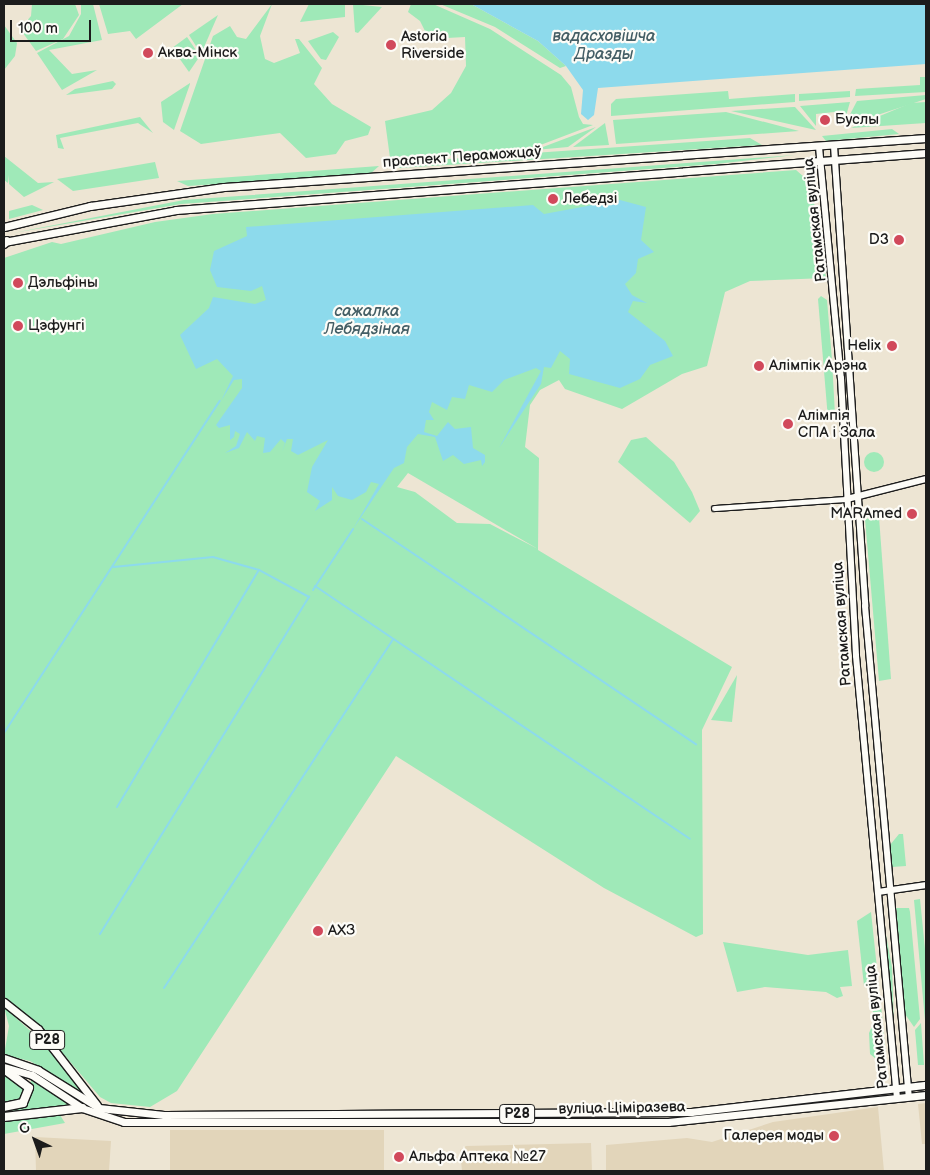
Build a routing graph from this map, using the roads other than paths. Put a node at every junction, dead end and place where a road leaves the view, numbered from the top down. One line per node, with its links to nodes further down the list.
1 (926, 138): 2 (main road, праспект Пераможцаў)
2 (834, 146): 3 (main road, праспект Пераможцаў); 6 (main road, Ратамская вуліца)
3 (820, 147): 5 (main road, Ратамская вуліца); 7 (main road, праспект Пераможцаў)
4 (926, 153): 6 (main road, праспект Пераможцаў)
5 (821, 162): 6 (main road, праспект Пераможцаў); 8 (main road, праспект Пераможцаў); 11 (main road, Ратамская вуліца)
6 (836, 162): 10 (main road, Ратамская вуліца)
7 (4, 228)
8 (5, 242)
9 (926, 480): 10 (main road)
10 (859, 498): 11 (main road); 14 (main road, Ратамская вуліца)
11 (846, 499): 12 (street); 15 (main road, Ратамская вуліца)
12 (714, 508)
13 (926, 886): 14 (main road)
14 (889, 890): 15 (main road); 20 (main road, Ратамская вуліца)
15 (878, 892): 21 (main road, Ратамская вуліца)
16 (4, 1002): 27 (main road, Р28)
17 (4, 1058): 27 (main road, Р28)
18 (4, 1068): 25 (highway, Р28); 26 (main road, Р28)
19 (926, 1085): 20 (main road, вуліца Ціміразева / Р28)
20 (908, 1088): 21 (main road, вуліца Ціміразева / Р28); 23 (main road, Ратамская вуліца)
21 (896, 1089): 24 (main road, Ратамская вуліца); 27 (main road, вуліца Ціміразева / Р28)
22 (926, 1095): 23 (main road, вуліца Ціміразева / Р28)
23 (908, 1097): 24 (main road, вуліца Ціміразева / Р28)
24 (897, 1098): 26 (main road, вуліца Ціміразева / Р28)
25 (4, 1107)
26 (82, 1108): 28 (highway, Р28)
27 (99, 1108)
28 (4, 1117)

